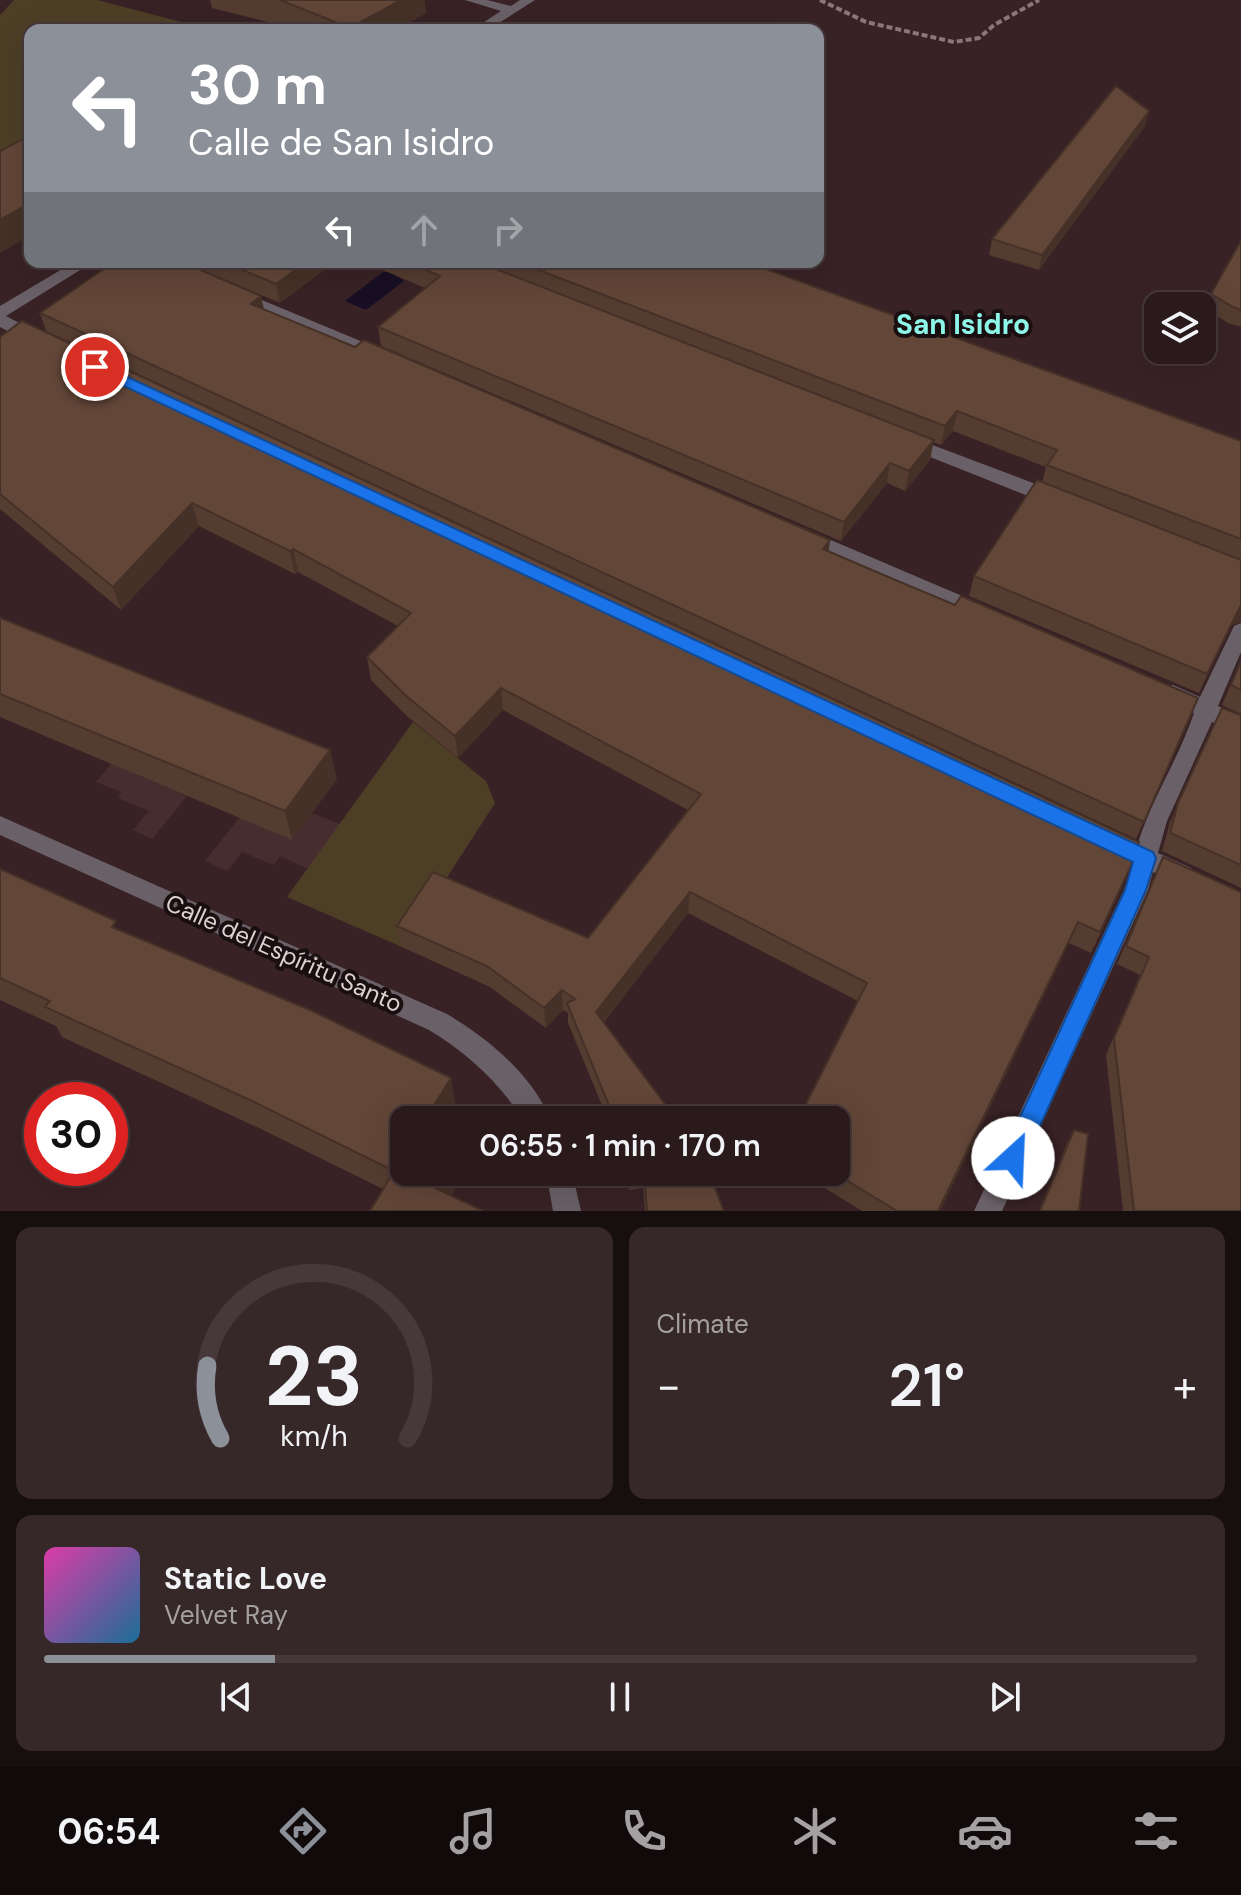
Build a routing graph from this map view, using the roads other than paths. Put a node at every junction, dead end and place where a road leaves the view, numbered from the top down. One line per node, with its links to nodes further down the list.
1 (471, 0): 3 (street)
2 (529, 0): 3 (street)
3 (513, 10): 4 (street)
4 (489, 24)
5 (75, 268): 7 (street)
6 (219, 287): 10 (street)
7 (0, 313)
8 (0, 320): 9 (street)
9 (52, 347)
10 (395, 362)
11 (891, 435): 12 (street)
12 (1069, 505)
13 (790, 530): 14 (street)
14 (995, 618)
15 (1241, 631): 17 (street)
16 (1156, 686): 17 (street)
17 (1206, 712): 18 (street); 21 (street)
18 (1241, 727)
19 (0, 825): 23 (street, Calle del Espíritu Santo)
20 (1092, 833): 21 (street)
21 (1145, 858): 22 (street); 26 (street)
22 (1205, 885)
23 (529, 1106)
24 (562, 1186): 25 (street)
25 (567, 1211)
26 (988, 1211)

